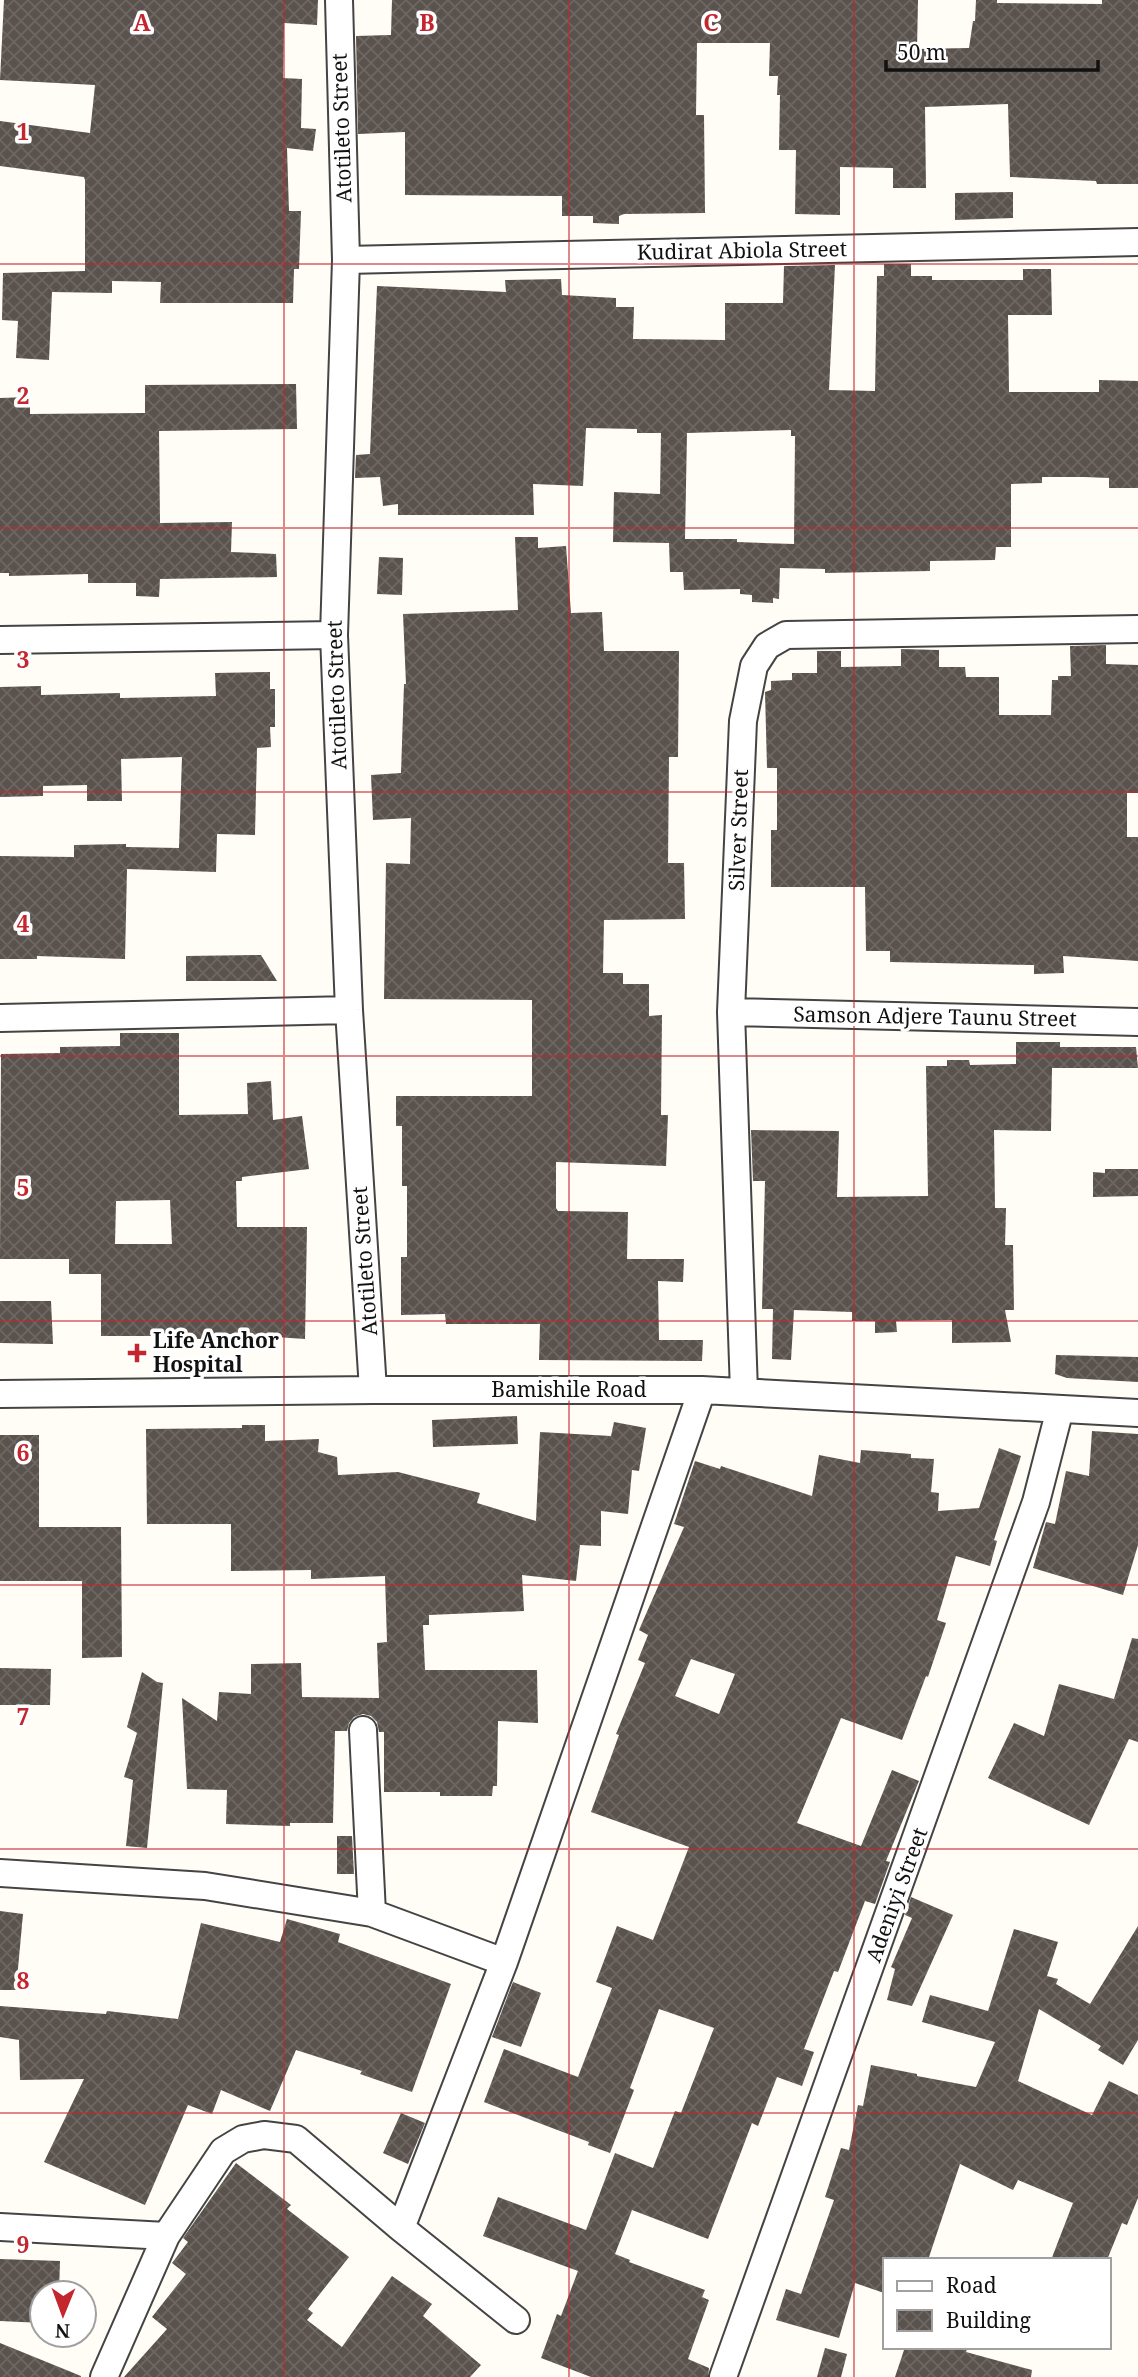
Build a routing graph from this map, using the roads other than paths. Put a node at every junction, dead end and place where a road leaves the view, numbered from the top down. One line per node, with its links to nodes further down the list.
1 (339, 0): 3 (street, Atotileto Street)
2 (1138, 242): 3 (street, Kudirat Abiola Street)
3 (346, 260): 5 (street, Atotileto Street)
4 (1138, 629): 8 (street, Silver Street)
5 (334, 635): 6 (street); 7 (street, Atotileto Street)
6 (0, 640)
7 (349, 1010): 9 (street); 11 (street, Atotileto Street)
8 (732, 1012): 10 (street, Samson Adjere Taunu Street); 13 (street, Silver Street)
9 (0, 1018)
10 (1138, 1022)
11 (373, 1390): 12 (street, Bamishile Road); 14 (street, Bamishile Road)
12 (702, 1390): 13 (street, Bamishile Road); 20 (street)
13 (744, 1392): 15 (street, Bamishile Road)
14 (0, 1394)
15 (1060, 1409): 16 (street, Bamishile Road); 26 (street, Adeniyi Street)
16 (1138, 1413)
17 (363, 1730): 19 (street)
18 (0, 1873): 19 (street)
19 (372, 1913): 20 (street)
20 (504, 1962): 22 (street)
21 (0, 2227): 23 (street)
22 (401, 2228): 23 (street); 24 (street)
23 (166, 2236): 25 (street)
24 (516, 2320)
25 (104, 2377)
26 (723, 2377)

